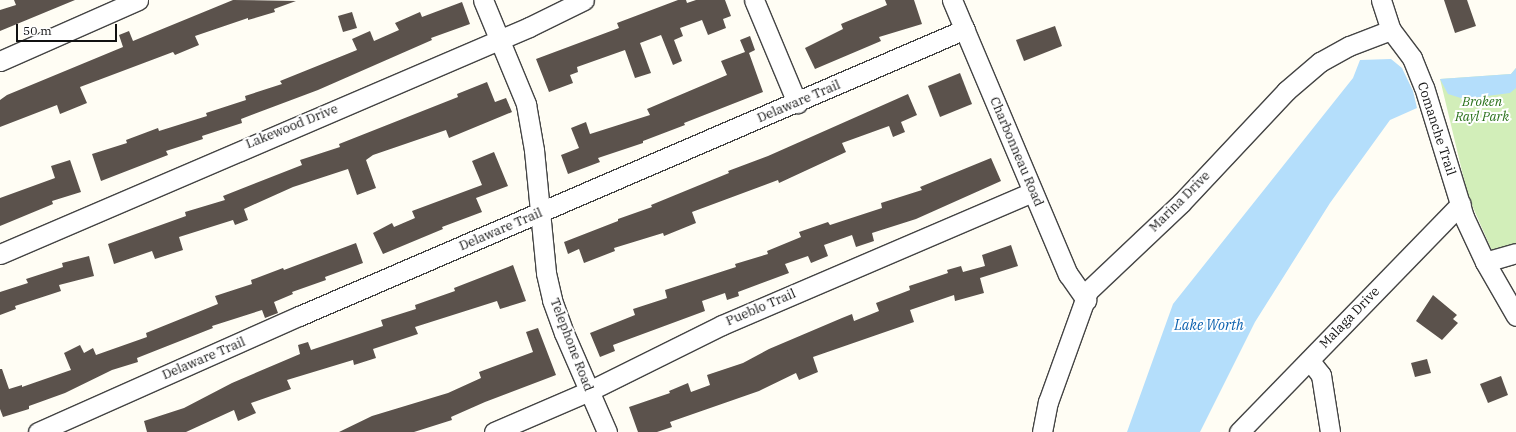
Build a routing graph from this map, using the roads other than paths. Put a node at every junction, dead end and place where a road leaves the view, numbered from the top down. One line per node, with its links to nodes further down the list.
1 (138, 0): 10 (street)
2 (483, 0): 9 (street, Telephone Road)
3 (584, 0): 9 (street, Lakewood Drive)
4 (754, 0): 11 (street)
5 (952, 0): 7 (street, Charbonneau Road)
6 (1381, 0): 8 (street, Comanche Trail)
7 (964, 29): 11 (street, Delaware Trail); 12 (street, Charbonneau Road)
8 (1391, 30): 13 (street, Comanche Trail); 18 (street, Marina Drive)
9 (498, 40): 14 (street, Telephone Road); 16 (street, Lakewood Drive)
10 (0, 61)
11 (797, 103): 14 (street, Delaware Trail)
12 (1032, 192): 18 (street, Charbonneau Road); 21 (street, Pueblo Trail)
13 (1461, 204): 17 (street, Comanche Trail); 20 (street, Malaga Drive)
14 (541, 213): 21 (street, Telephone Road); 22 (street, Delaware Trail)
15 (1516, 253): 17 (street)
16 (0, 254)
17 (1485, 262): 19 (street, Comanche Trail)
18 (1086, 300): 25 (street, Marina Drive)
19 (1516, 316)
20 (1310, 361): 26 (street, Malaga Drive); 27 (street)
21 (589, 391): 23 (street, Pueblo Trail); 24 (street, Telephone Road)
22 (38, 432)
23 (494, 432)
24 (607, 432)
25 (1042, 432)
26 (1239, 432)
27 (1330, 432)

